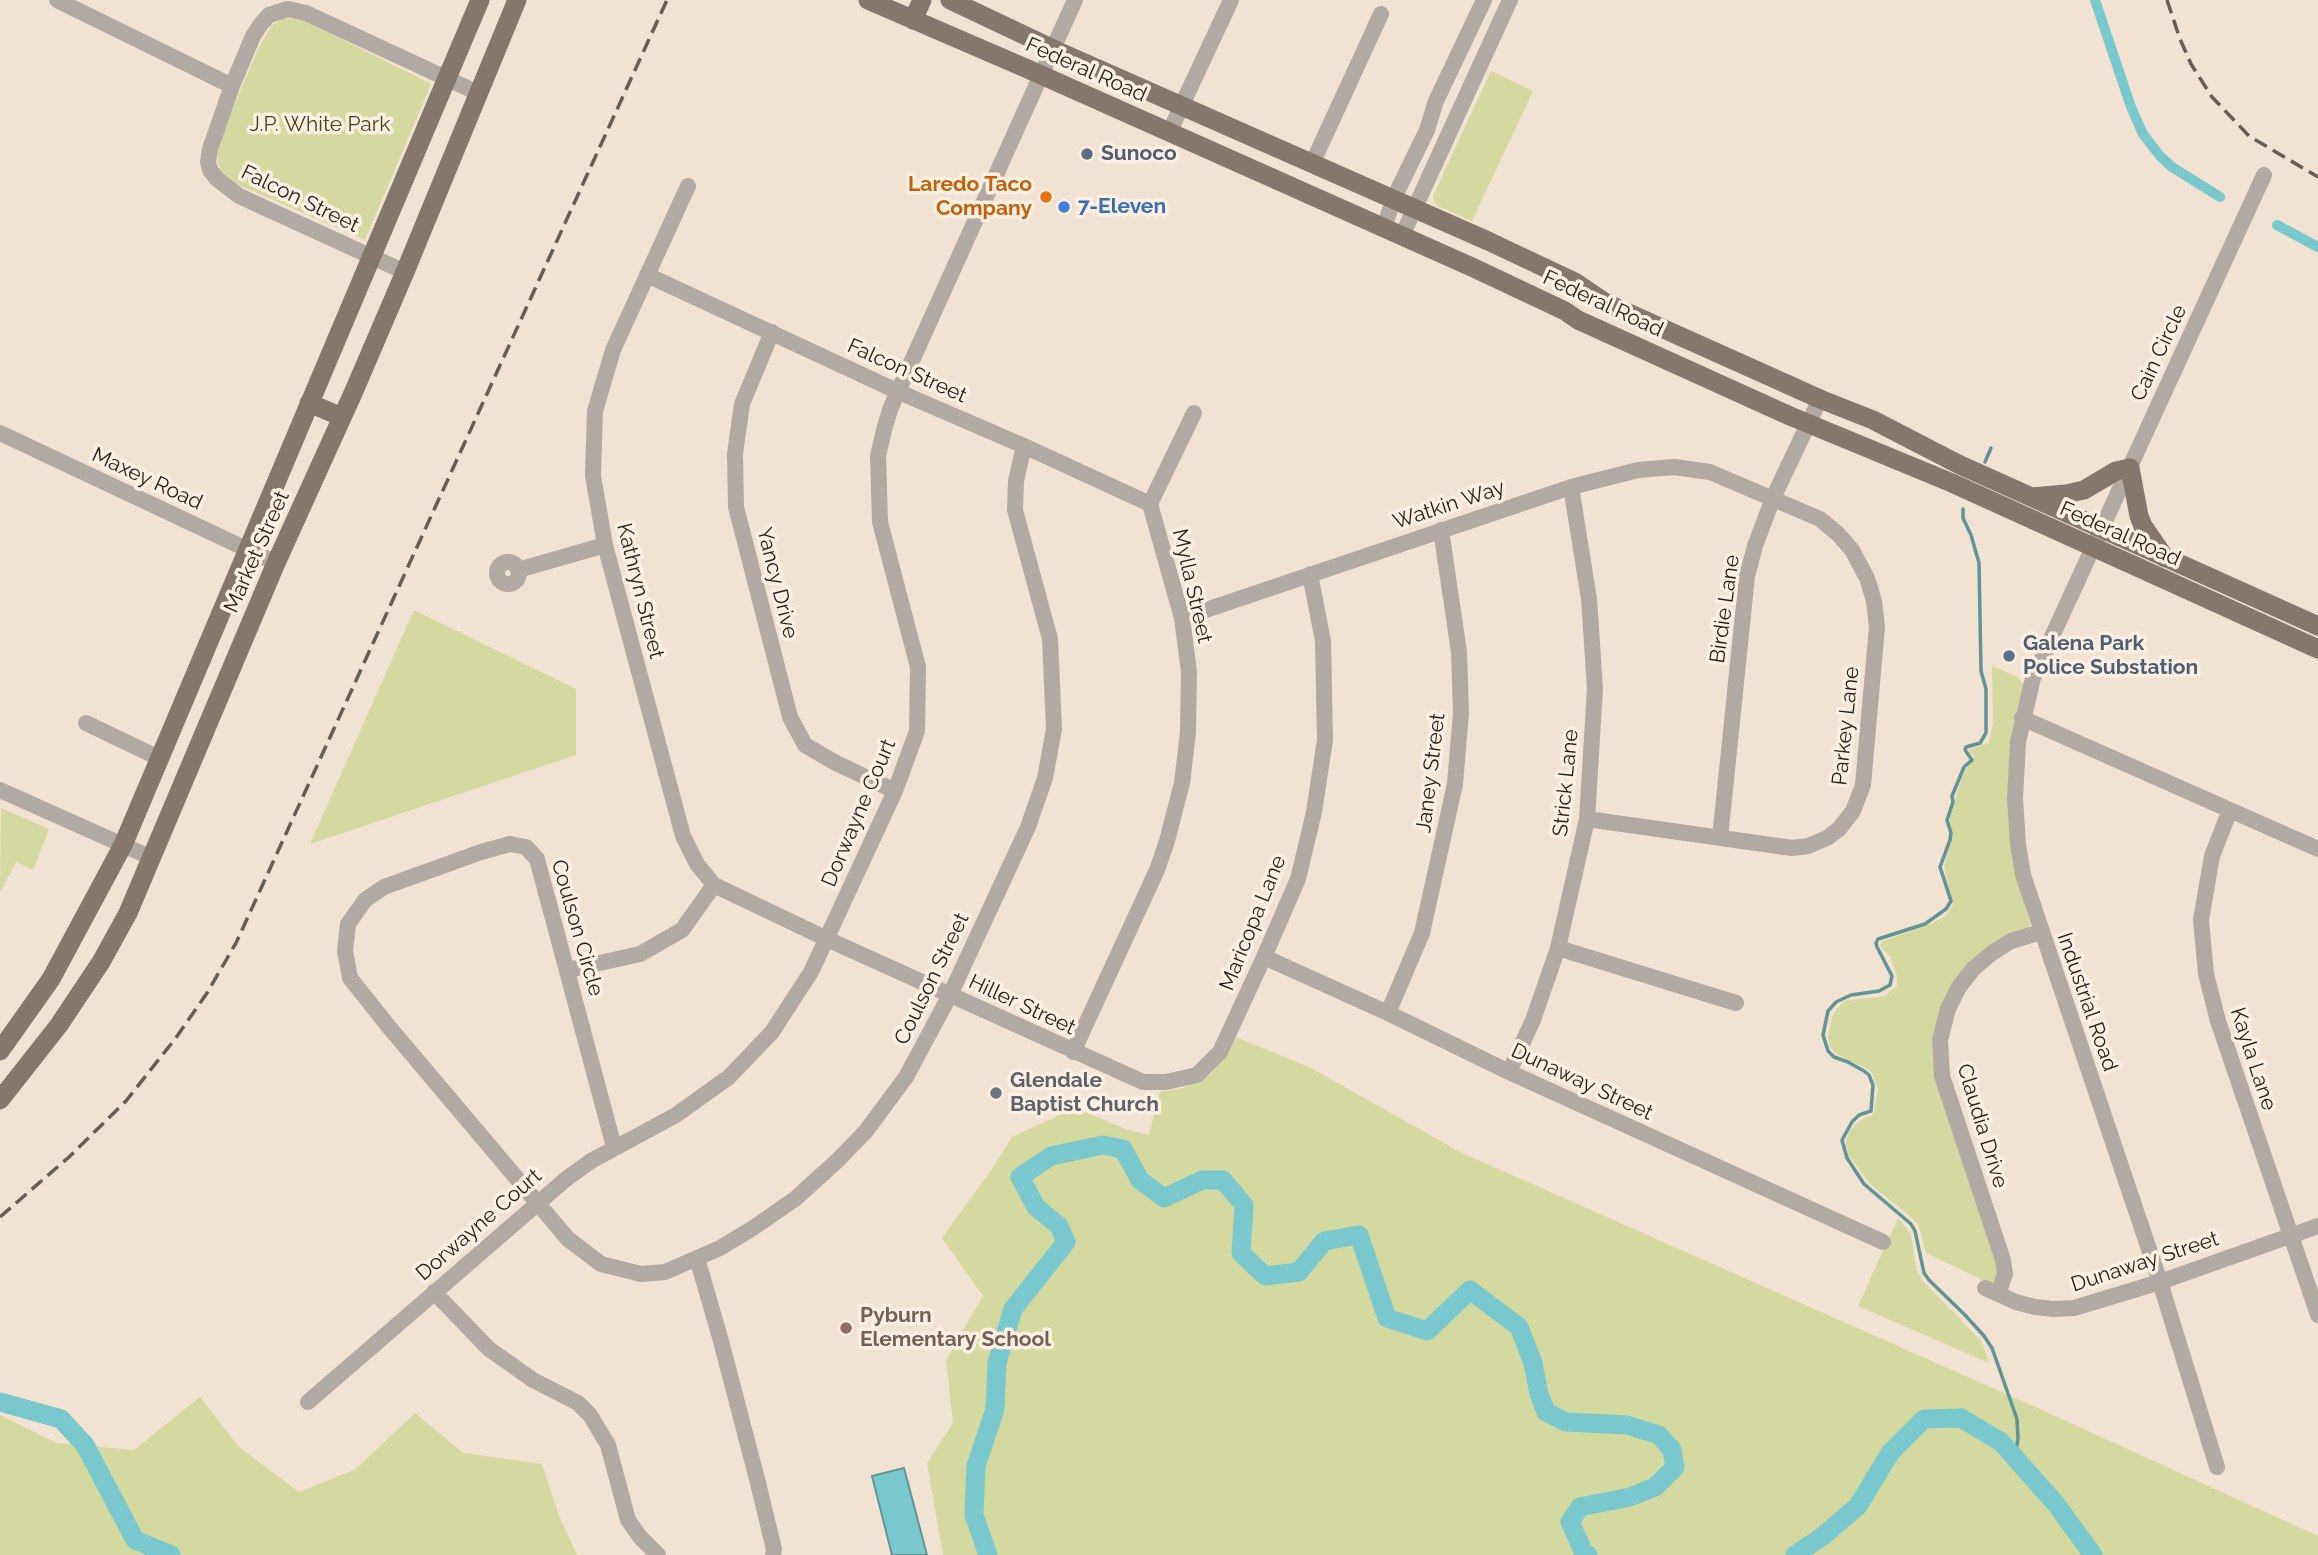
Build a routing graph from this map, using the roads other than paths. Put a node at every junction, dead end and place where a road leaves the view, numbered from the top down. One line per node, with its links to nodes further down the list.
1 (57, 0): 18 (street)
2 (480, 0): 17 (main road, Market Street)
3 (517, 0): 19 (main road, Market Street)
4 (868, 0): 12 (main road, Federal Road)
5 (922, 0): 12 (main road)
6 (950, 0): 15 (main road, Federal Road)
7 (1075, 0): 15 (street, Dorwayne Court)
8 (1231, 0): 20 (street)
9 (1484, 0): 13 (street)
10 (1510, 0): 14 (street)
11 (1381, 14): 22 (street)
12 (913, 20): 16 (main road, Federal Road)
13 (1472, 25): 14 (street); 25 (street)
14 (1494, 36): 26 (street)
15 (1053, 49): 16 (street, Dorwayne Court); 20 (main road, Federal Road)
16 (1041, 75): 21 (main road, Federal Road); 34 (street, Dorwayne Court)
17 (447, 78): 18 (street, Falcon Street); 19 (street); 28 (main road, Market Street)
18 (233, 86): 28 (street, Falcon Street)
19 (478, 93): 29 (main road, Market Street)
20 (1182, 106): 21 (street); 22 (main road, Federal Road)
21 (1169, 133): 27 (main road, Federal Road)
22 (1312, 164): 25 (main road, Federal Road)
23 (2264, 175): 42 (street, Cain Circle)
24 (688, 186): 30 (street, Kathryn Street)
25 (1394, 200): 26 (main road, Federal Road); 27 (street)
26 (1415, 209): 27 (street); 31 (main road, Federal Road)
27 (1393, 232): 33 (main road, Federal Road)
28 (371, 256): 29 (street, Falcon Street); 36 (main road, Market Street)
29 (405, 272): 38 (main road, Market Street)
30 (647, 275): 32 (street, Falcon Street); 50 (street, Kathryn Street)
31 (1620, 309): 33 (main road); 35 (main road, Federal Road)
32 (772, 332): 34 (street, Falcon Street); 66 (street, Yancy Drive)
33 (1609, 334): 39 (main road, Federal Road)
34 (899, 392): 41 (street, Falcon Street); 66 (street, Dorwayne Court)
35 (1820, 400): 39 (street, Birdie Lane); 45 (main road, Federal Road)
36 (309, 403): 38 (main road); 51 (main road, Market Street)
37 (1194, 413): 47 (street)
38 (342, 417): 53 (main road, Market Street)
39 (1809, 423): 46 (street, Birdie Lane); 49 (main road, Federal Road)
40 (0, 433): 51 (street, Maxey Road)
41 (1024, 446): 47 (street, Falcon Street); 79 (street, Coulson Street)
42 (2130, 468): 45 (main road); 49 (street, Cain Circle); 52 (main road)
43 (1734, 481): 44 (street, Watkin Way); 46 (street, Parkey Lane)
44 (1571, 487): 48 (street, Watkin Way); 68 (street, Strick Lane)
45 (2030, 497): 49 (main road, Federal Road)
46 (1773, 498): 69 (street, Birdie Lane); 69 (street, Parkey Lane)
47 (1150, 504): 57 (street, Mylla Street)
48 (1441, 530): 55 (street, Watkin Way); 81 (street, Janey Street)
49 (2097, 539): 52 (main road, Federal Road); 56 (main road, Federal Road); 62 (street, Industrial Road)
50 (605, 545): 54 (street); 73 (street, Kathryn Street)
51 (248, 549): 53 (street, Maxey Road); 60 (main road, Market Street)
52 (2166, 559): 56 (main road, Federal Road)
53 (276, 563): 61 (main road, Market Street)
54 (519, 570)
55 (1310, 574): 57 (street, Watkin Way); 77 (street, Maricopa Lane)
56 (2246, 605): 58 (main road, Federal Road); 59 (main road, Federal Road)
57 (1182, 618): 83 (street, Mylla Street)
58 (2318, 626)
59 (2318, 649)
60 (193, 682): 61 (main road); 64 (main road, Market Street)
61 (221, 694): 72 (main road, Market Street)
62 (2022, 718): 67 (street); 74 (street, Industrial Road)
63 (86, 723): 64 (street)
64 (159, 758): 70 (main road, Market Street)
65 (0, 790): 70 (street)
66 (895, 791): 75 (street, Dorwayne Court)
67 (2230, 810): 71 (street); 90 (street, Kayla Lane)
68 (1587, 819): 69 (street, Parkey Lane); 76 (street, Strick Lane)
69 (1720, 838)
70 (124, 845): 72 (street); 82 (main road, Market Street)
71 (2318, 849)
72 (152, 858): 86 (main road, Market Street)
73 (715, 885): 75 (street, Kathryn Street); 78 (street)
74 (2041, 932): 93 (street, Industrial Road); 94 (street, Claudia Drive)
75 (827, 939): 79 (street, Hiller Street); 87 (street, Dorwayne Court)
76 (1558, 948): 80 (street); 85 (street, Strick Lane)
77 (1264, 957): 81 (street, Dunaway Street); 84 (street, Maricopa Lane)
78 (568, 971): 87 (street, Coulson Circle); 88 (street, Coulson Circle)
79 (950, 995): 83 (street, Hiller Street); 92 (street, Coulson Street)
80 (1736, 1003)
81 (1388, 1013): 85 (street, Dunaway Street)
82 (0, 1051)
83 (1073, 1052): 84 (street, Hiller Street)
84 (1202, 1070)
85 (1509, 1072): 91 (street, Dunaway Street)
86 (0, 1100)
87 (614, 1147): 88 (street, Dorwayne Court)
88 (538, 1202): 92 (street, Coulson Street); 95 (street, Dorwayne Court)
89 (2318, 1226): 90 (street, Dunaway Street)
90 (2291, 1235): 93 (street, Dunaway Street); 96 (street, Kayla Lane)
91 (1883, 1242)
92 (696, 1258): 100 (street)
93 (2160, 1282): 94 (street, Dunaway Street); 98 (street, Industrial Road)
94 (1991, 1291)
95 (434, 1292): 97 (street, Dorwayne Court); 99 (street)
96 (2318, 1315)
97 (307, 1402)
98 (2217, 1467)
99 (657, 1555)
100 (773, 1555)

